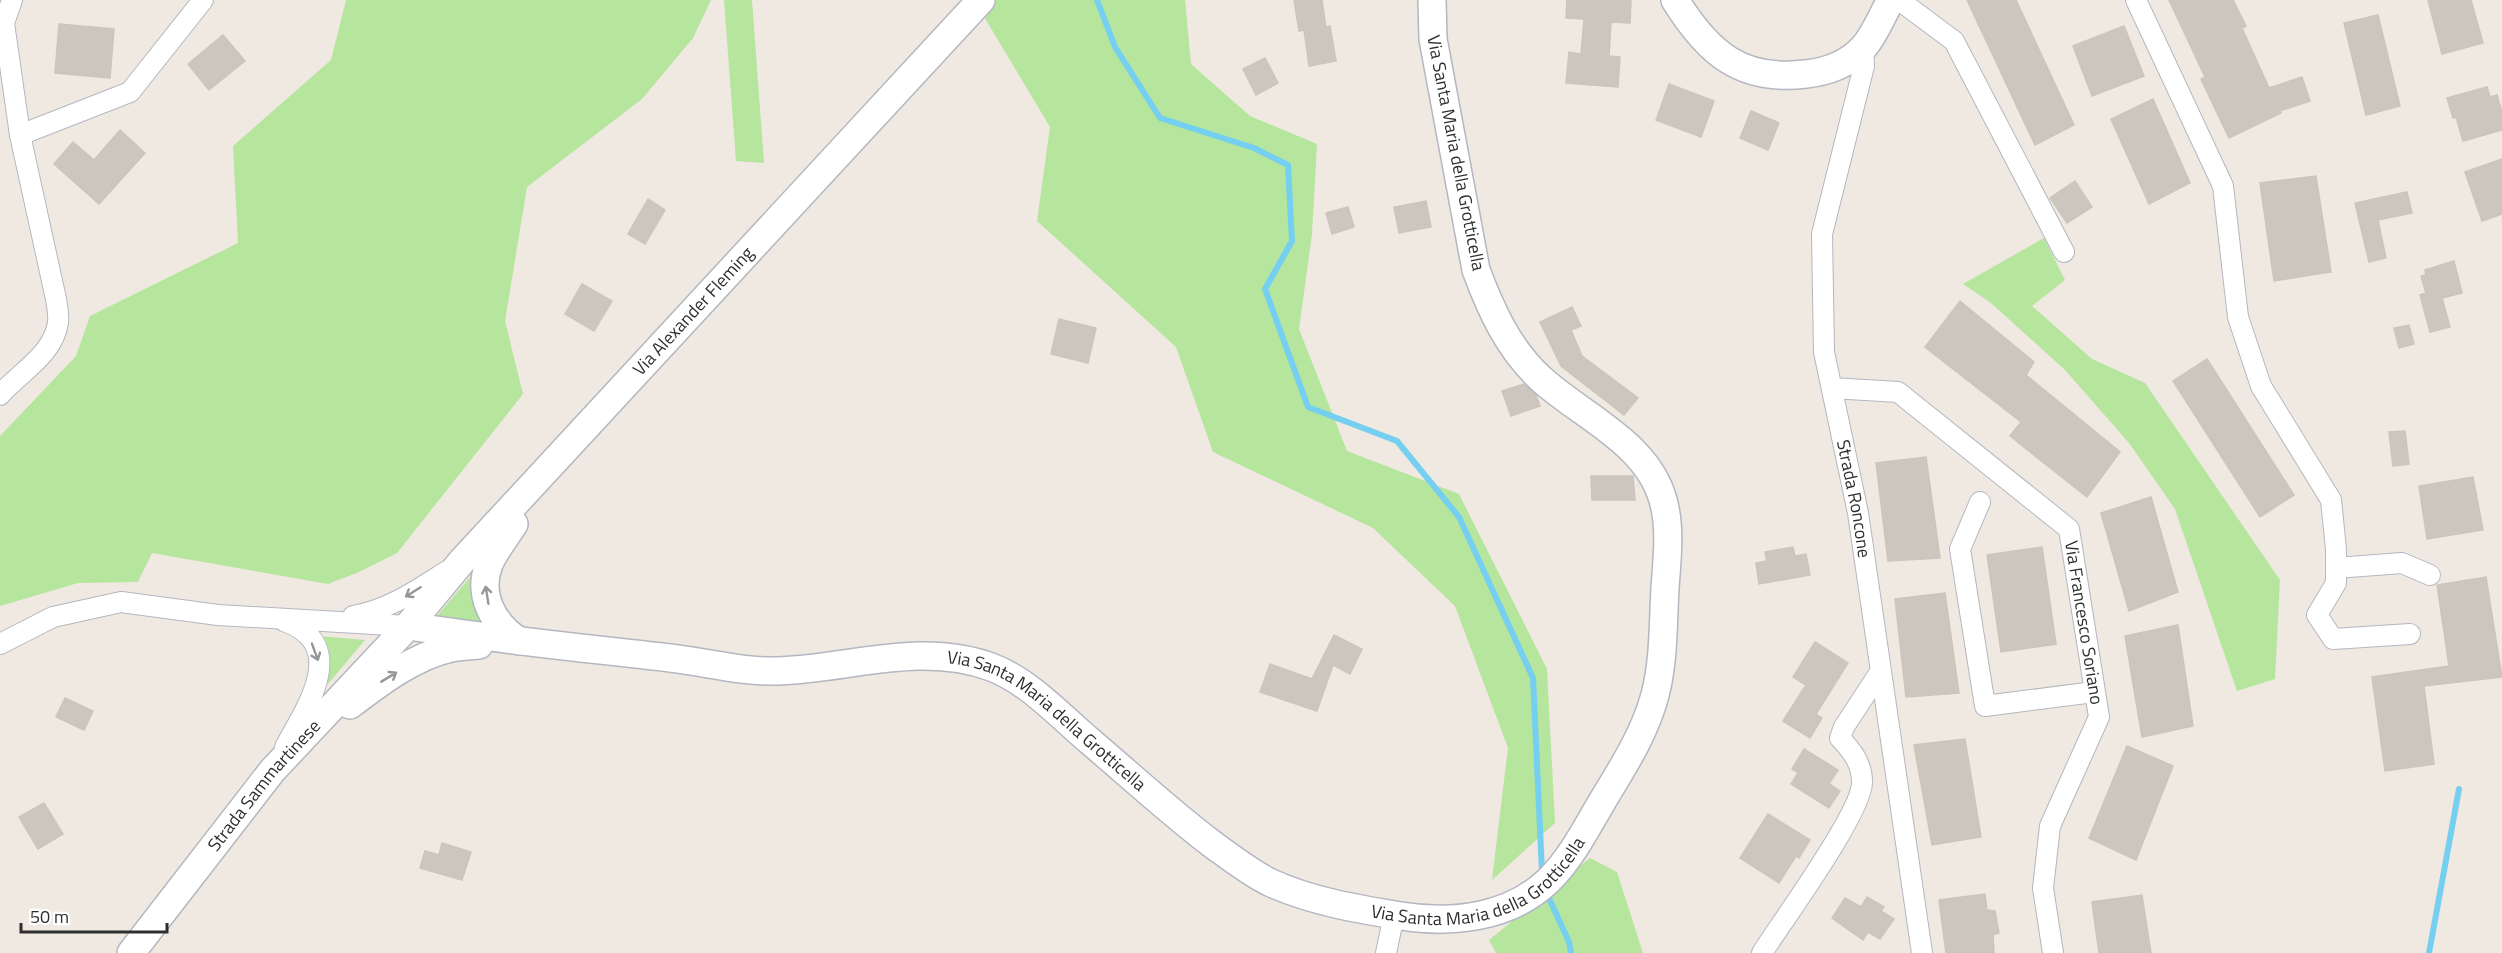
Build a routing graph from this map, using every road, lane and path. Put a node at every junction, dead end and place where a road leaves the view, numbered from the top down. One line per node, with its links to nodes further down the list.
1 (12, 0): 10 (street)
2 (202, 0): 10 (street)
3 (981, 0): 14 (street, Via Alexander Fleming)
4 (1432, 0): 29 (street, Via Santa Maria della Grotticella)
5 (1676, 0): 9 (street)
6 (1891, 0): 9 (street)
7 (1899, 0): 11 (street)
8 (2136, 0): 17 (street)
9 (1863, 48): 12 (street, Strada Roncone)
10 (20, 135): 13 (street)
11 (2064, 252)
12 (1832, 388): 25 (street, Strada Roncone); 26 (street, Via Francesco Soriano)
13 (0, 395)
14 (543, 476): 16 (street, Via Alexander Fleming); 23 (street, one-way to 14)
15 (1980, 502): 26 (street)
16 (462, 561): 20 (street, one-way to 20); 21 (street, Via Alexander Fleming)
17 (2336, 568): 18 (street); 22 (street)
18 (2430, 575)
19 (272, 618): 20 (street); 24 (street); 28 (street, one-way to 28)
20 (320, 621): 21 (street)
21 (408, 626): 23 (street); 27 (street, Strada Sammartinese)
22 (2410, 634)
23 (519, 641): 27 (street, one-way to 23); 29 (street, Via Santa Maria della Grotticella)
24 (0, 644)
25 (1880, 672): 32 (street); 33 (street, Strada Roncone)
26 (2094, 692): 34 (street, Via Francesco Soriano)
27 (292, 750): 28 (street, Strada Sammartinese)
28 (272, 771): 30 (street, Strada Sammartinese)
29 (1394, 915): 31 (street)
30 (131, 953)
31 (1386, 953)
32 (1762, 953)
33 (1922, 953)
34 (2053, 953)

